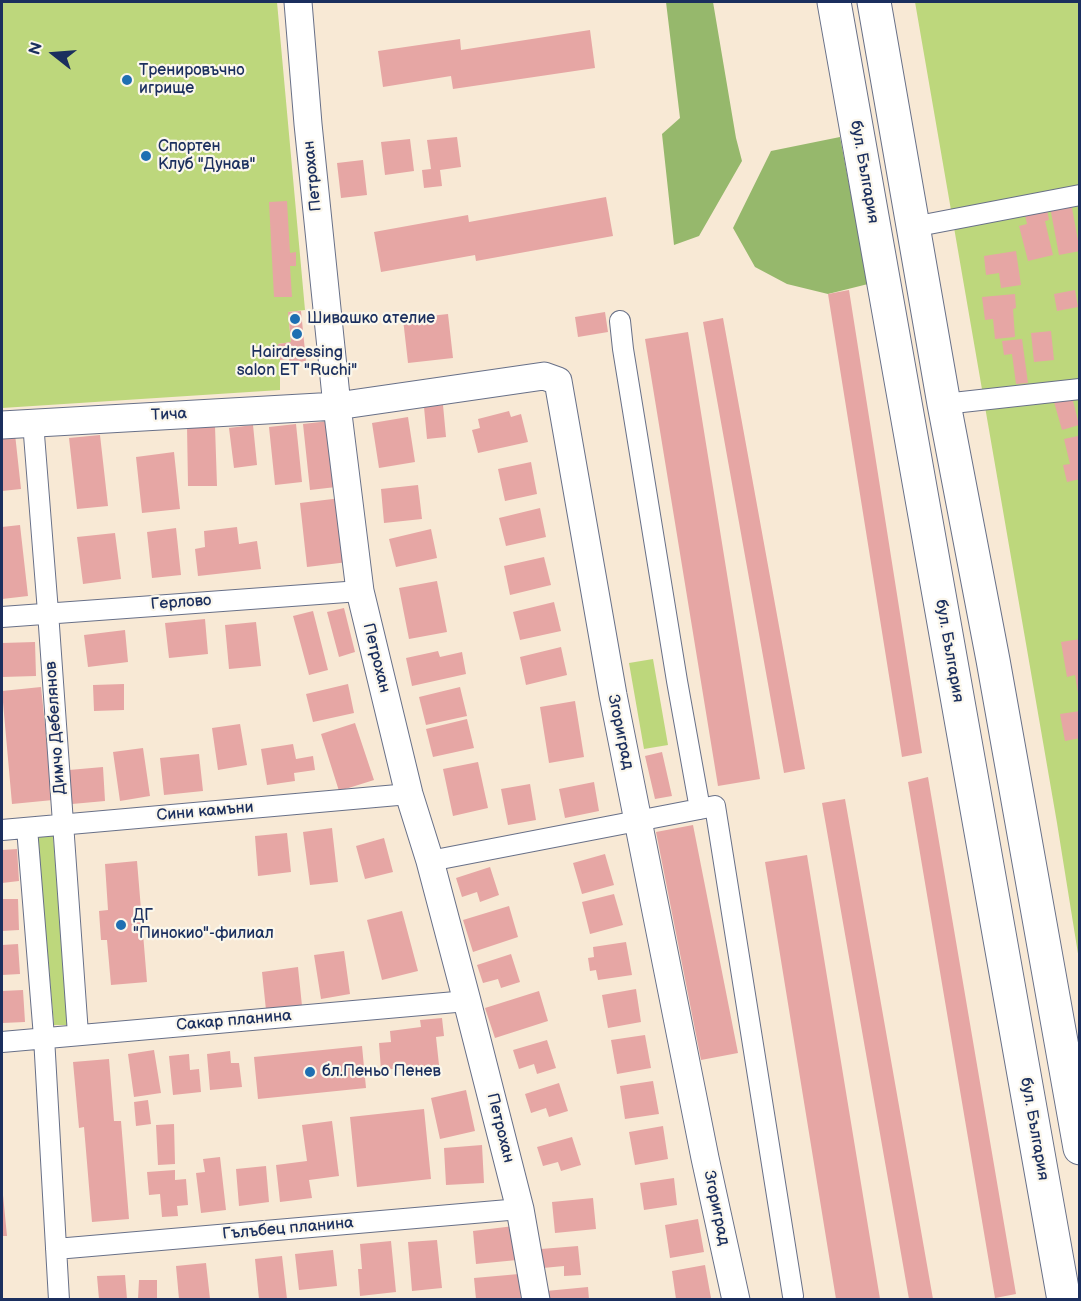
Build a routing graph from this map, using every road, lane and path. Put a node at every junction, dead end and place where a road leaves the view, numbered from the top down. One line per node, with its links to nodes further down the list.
1 (298, 2): 9 (street, Петрохан)
2 (834, 2): 33 (highway, бул. България)
3 (874, 2): 5 (highway)
4 (1080, 195): 5 (street)
5 (913, 227): 8 (highway)
6 (620, 321): 16 (street)
7 (1080, 389): 8 (street)
8 (944, 404): 26 (highway)
9 (337, 406): 10 (street, Тича); 12 (street, Петрохан); 17 (street, Згориград)
10 (33, 422): 11 (street, Тича); 13 (street, Димчо Дебелянов)
11 (2, 425)
12 (360, 591): 13 (street, Герлово); 15 (street, Петрохан)
13 (48, 612): 14 (street, Герлово); 18 (street, Димчо Дебелянов)
14 (2, 617)
15 (409, 794): 18 (street, Сини камъни); 21 (street, Петрохан)
16 (700, 809): 17 (street); 29 (street)
17 (639, 821): 21 (street); 32 (street, Згориград)
18 (63, 825): 19 (street, Сини камъни); 23 (street, Димчо Дебелянов)
19 (27, 828): 20 (street, Сини камъни); 24 (street)
20 (2, 830)
21 (430, 861): 22 (street, Петрохан)
22 (467, 1000): 23 (street, Сакар планина); 27 (street, Петрохан)
23 (78, 1035): 24 (street, Сакар планина)
24 (44, 1038): 25 (street, Сакар планина); 28 (street)
25 (2, 1042)
26 (1080, 1148)
27 (520, 1209): 28 (street, Гълъбец планина); 31 (street, Петрохан)
28 (56, 1249): 30 (street)
29 (793, 1296)
30 (59, 1299)
31 (536, 1299)
32 (736, 1299)
33 (1064, 1299)

